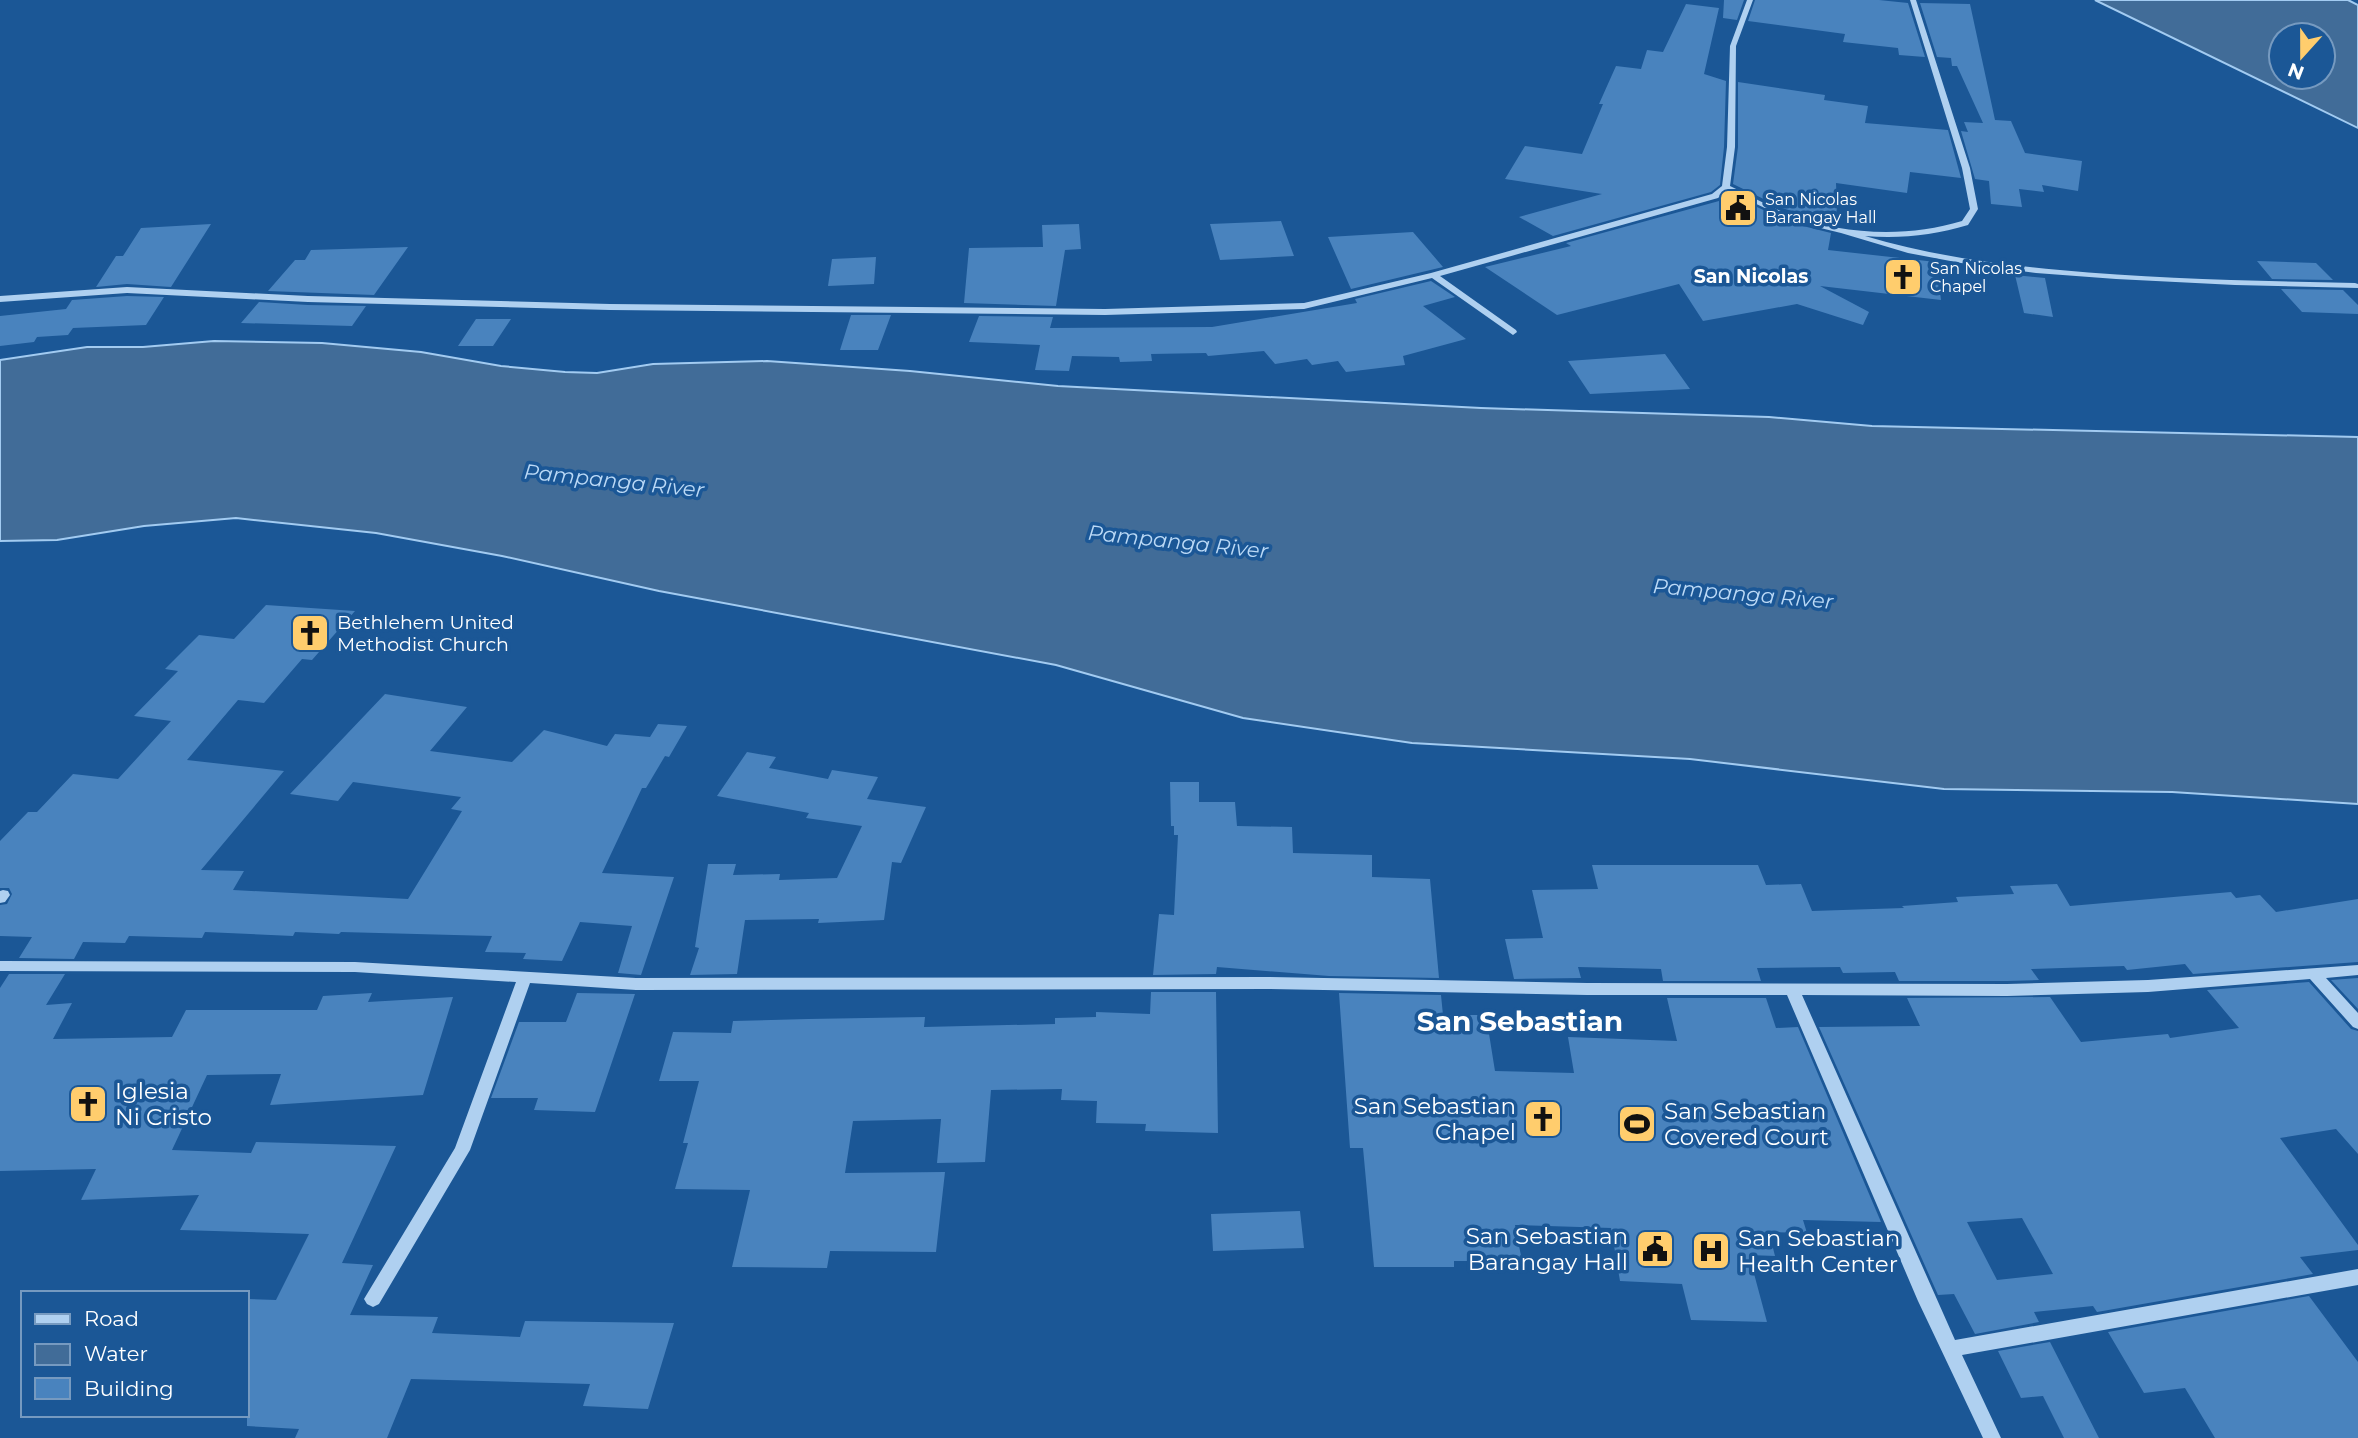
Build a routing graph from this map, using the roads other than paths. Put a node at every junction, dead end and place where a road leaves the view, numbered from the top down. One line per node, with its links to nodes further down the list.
1 (1750, 0): 3 (street)
2 (1913, 0): 4 (street)
3 (1726, 187): 4 (street); 5 (street)
4 (1839, 229): 6 (street)
5 (1433, 275): 7 (street); 8 (street)
6 (2355, 286)
7 (0, 299)
8 (1513, 332)
9 (0, 967): 12 (street)
10 (2358, 970): 11 (street)
11 (2313, 973): 13 (street); 14 (street)
12 (525, 977): 13 (street); 16 (street)
13 (1792, 989): 17 (street)
14 (2358, 1023)
15 (2358, 1277): 17 (street)
16 (373, 1299)
17 (1952, 1349): 18 (street)
18 (1993, 1438)

